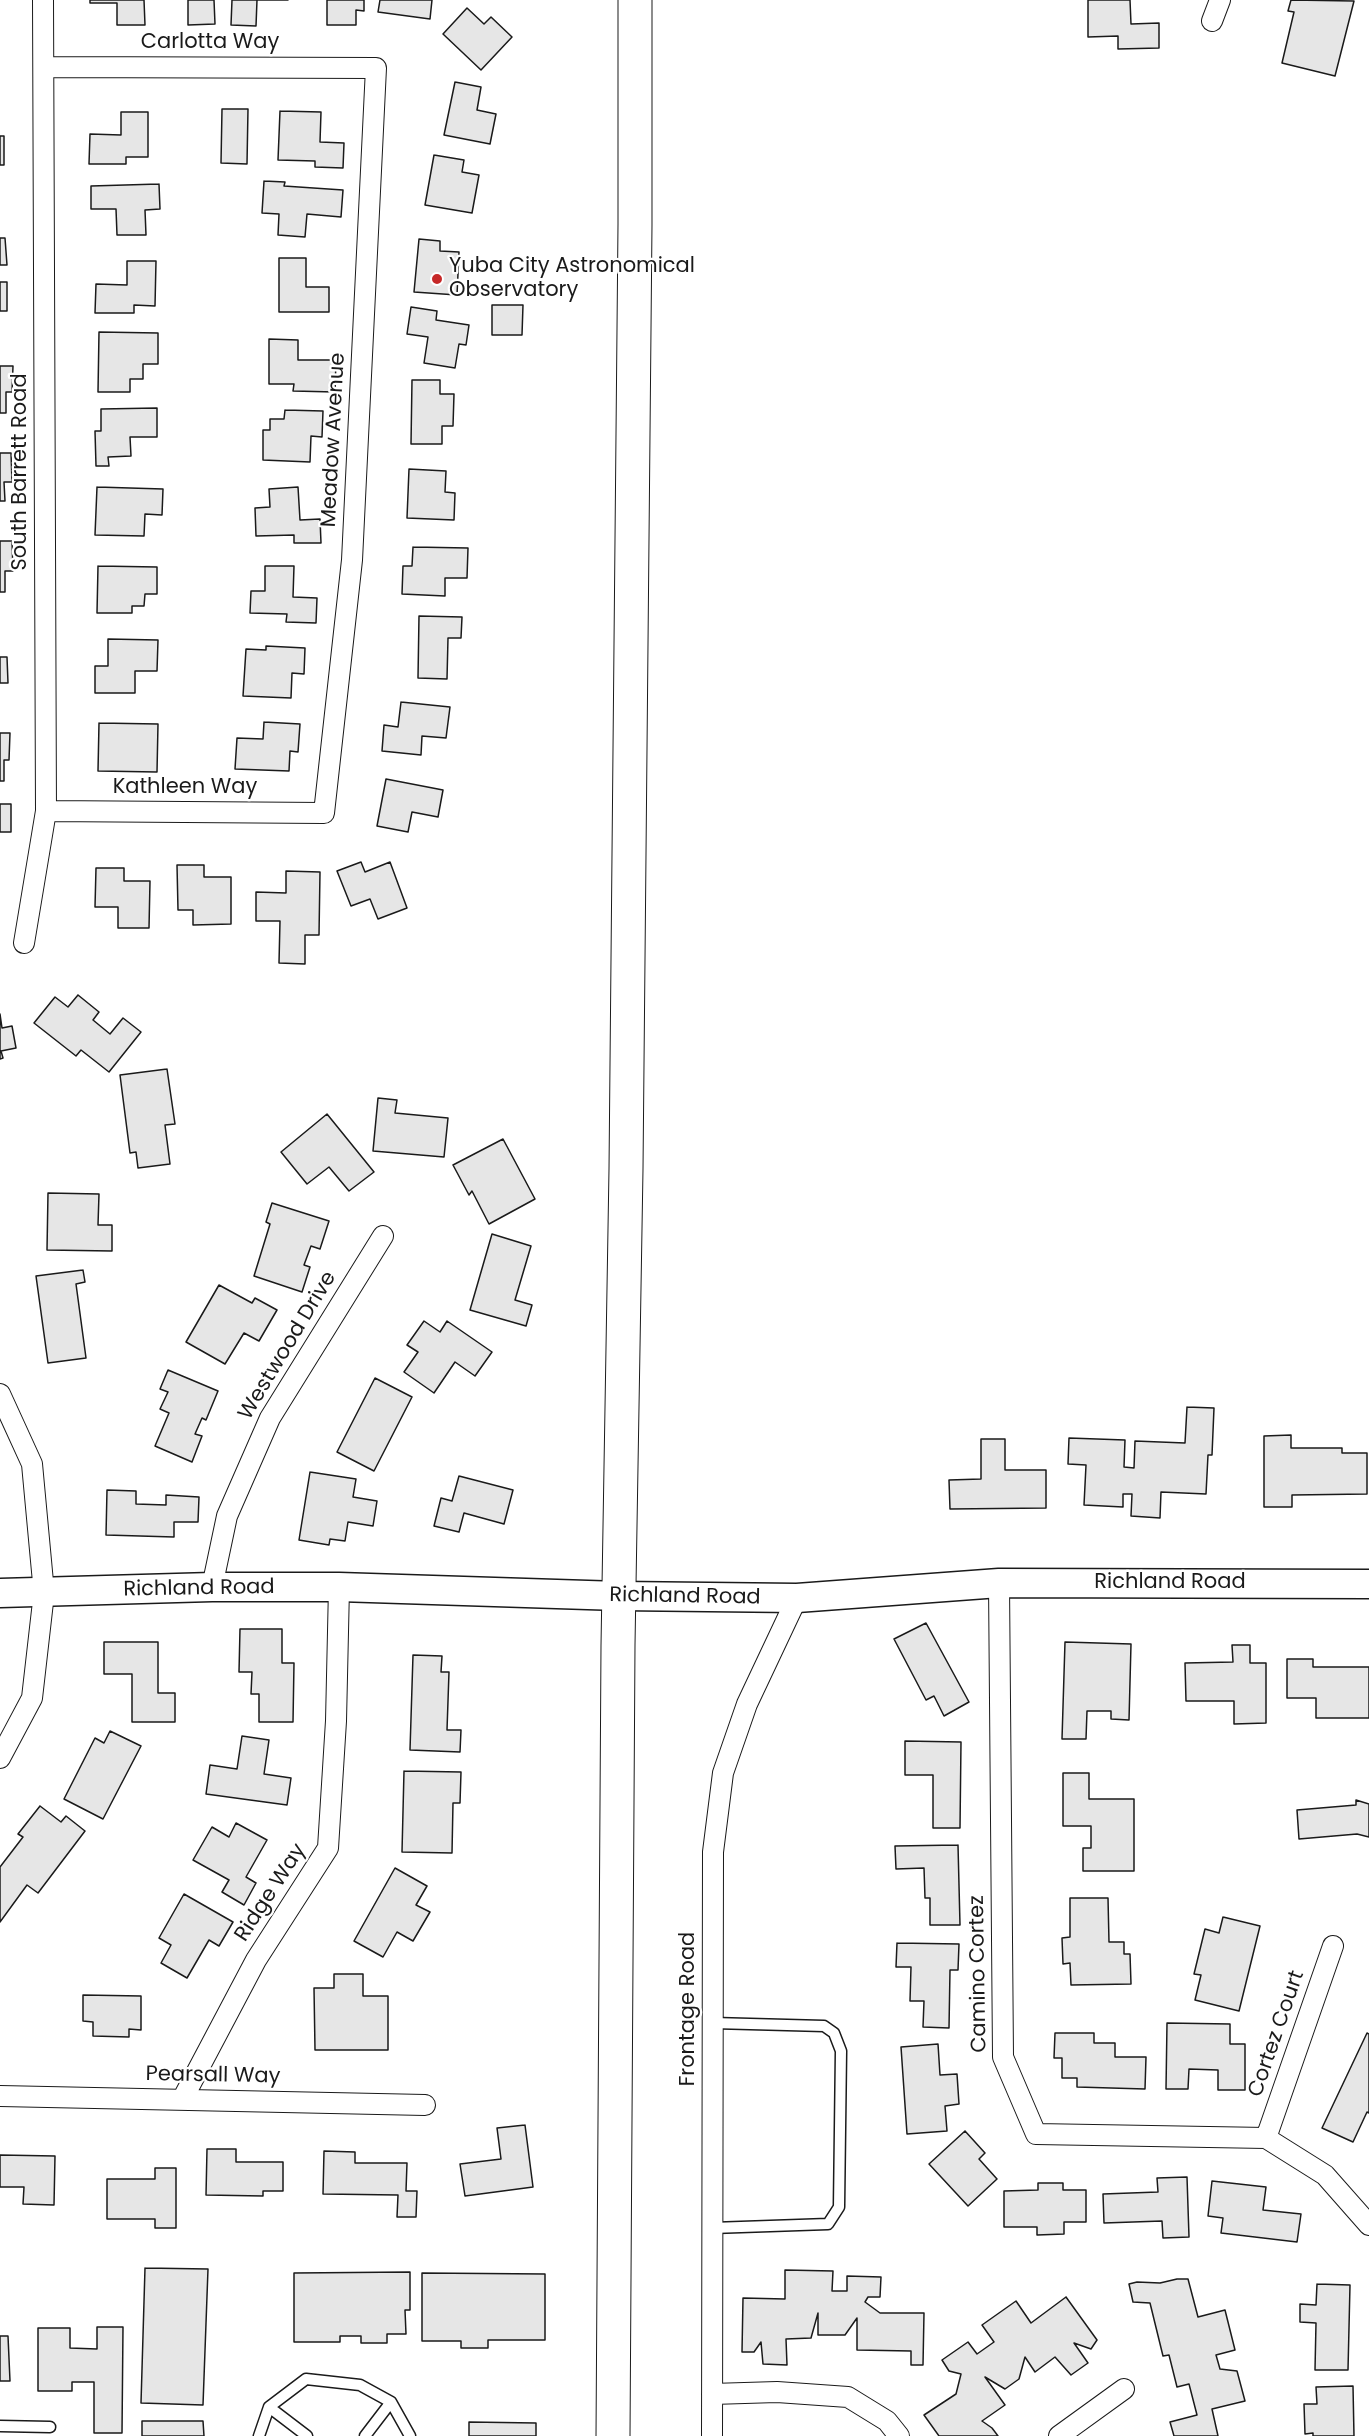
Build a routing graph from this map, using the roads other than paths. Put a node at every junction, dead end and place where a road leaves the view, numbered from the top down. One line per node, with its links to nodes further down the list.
1 (43, 0): 5 (street, South Barrett Road)
2 (635, 0): 18 (highway)
3 (1220, 0): 4 (street)
4 (1212, 21)
5 (44, 67): 6 (street, Carlotta Way); 7 (street, South Barrett Road)
6 (376, 68): 8 (street, Meadow Avenue)
7 (46, 811): 8 (street, Kathleen Way); 9 (street, South Barrett Road)
8 (324, 813)
9 (24, 943)
10 (383, 1236): 14 (street, Westwood Drive)
11 (0, 1394): 17 (street)
12 (999, 1583): 13 (street, Richland Road); 19 (street, Richland Road); 26 (street, Camino Cortez)
13 (1369, 1584)
14 (212, 1587): 15 (street, Richland Road); 17 (street, Richland Road)
15 (339, 1587): 18 (street, Richland Road); 24 (street, Ridge Way)
16 (0, 1593): 17 (street, Richland Road)
17 (44, 1593): 20 (street)
18 (619, 1596): 19 (street, Richland Road); 39 (highway)
19 (797, 1598): 22 (street, Frontage Road)
20 (0, 1758)
21 (1333, 1946): 26 (street, Cortez Court)
22 (712, 2023): 28 (street, Frontage Road); 28 (lane)
23 (0, 2096): 24 (street, Pearsall Way)
24 (182, 2100): 25 (street, Pearsall Way)
25 (425, 2105)
26 (1266, 2138): 27 (street)
27 (1369, 2225)
28 (712, 2228): 30 (street, Frontage Road)
29 (1124, 2389): 42 (street)
30 (712, 2394): 40 (street, Frontage Road); 41 (street)
31 (391, 2402): 32 (lane); 37 (lane); 38 (lane)
32 (268, 2407): 35 (lane); 36 (lane)
33 (0, 2426): 34 (lane)
34 (50, 2427)
35 (259, 2436)
36 (307, 2436)
37 (364, 2436)
38 (410, 2436)
39 (613, 2436)
40 (712, 2436)
41 (899, 2436)
42 (1059, 2436)

